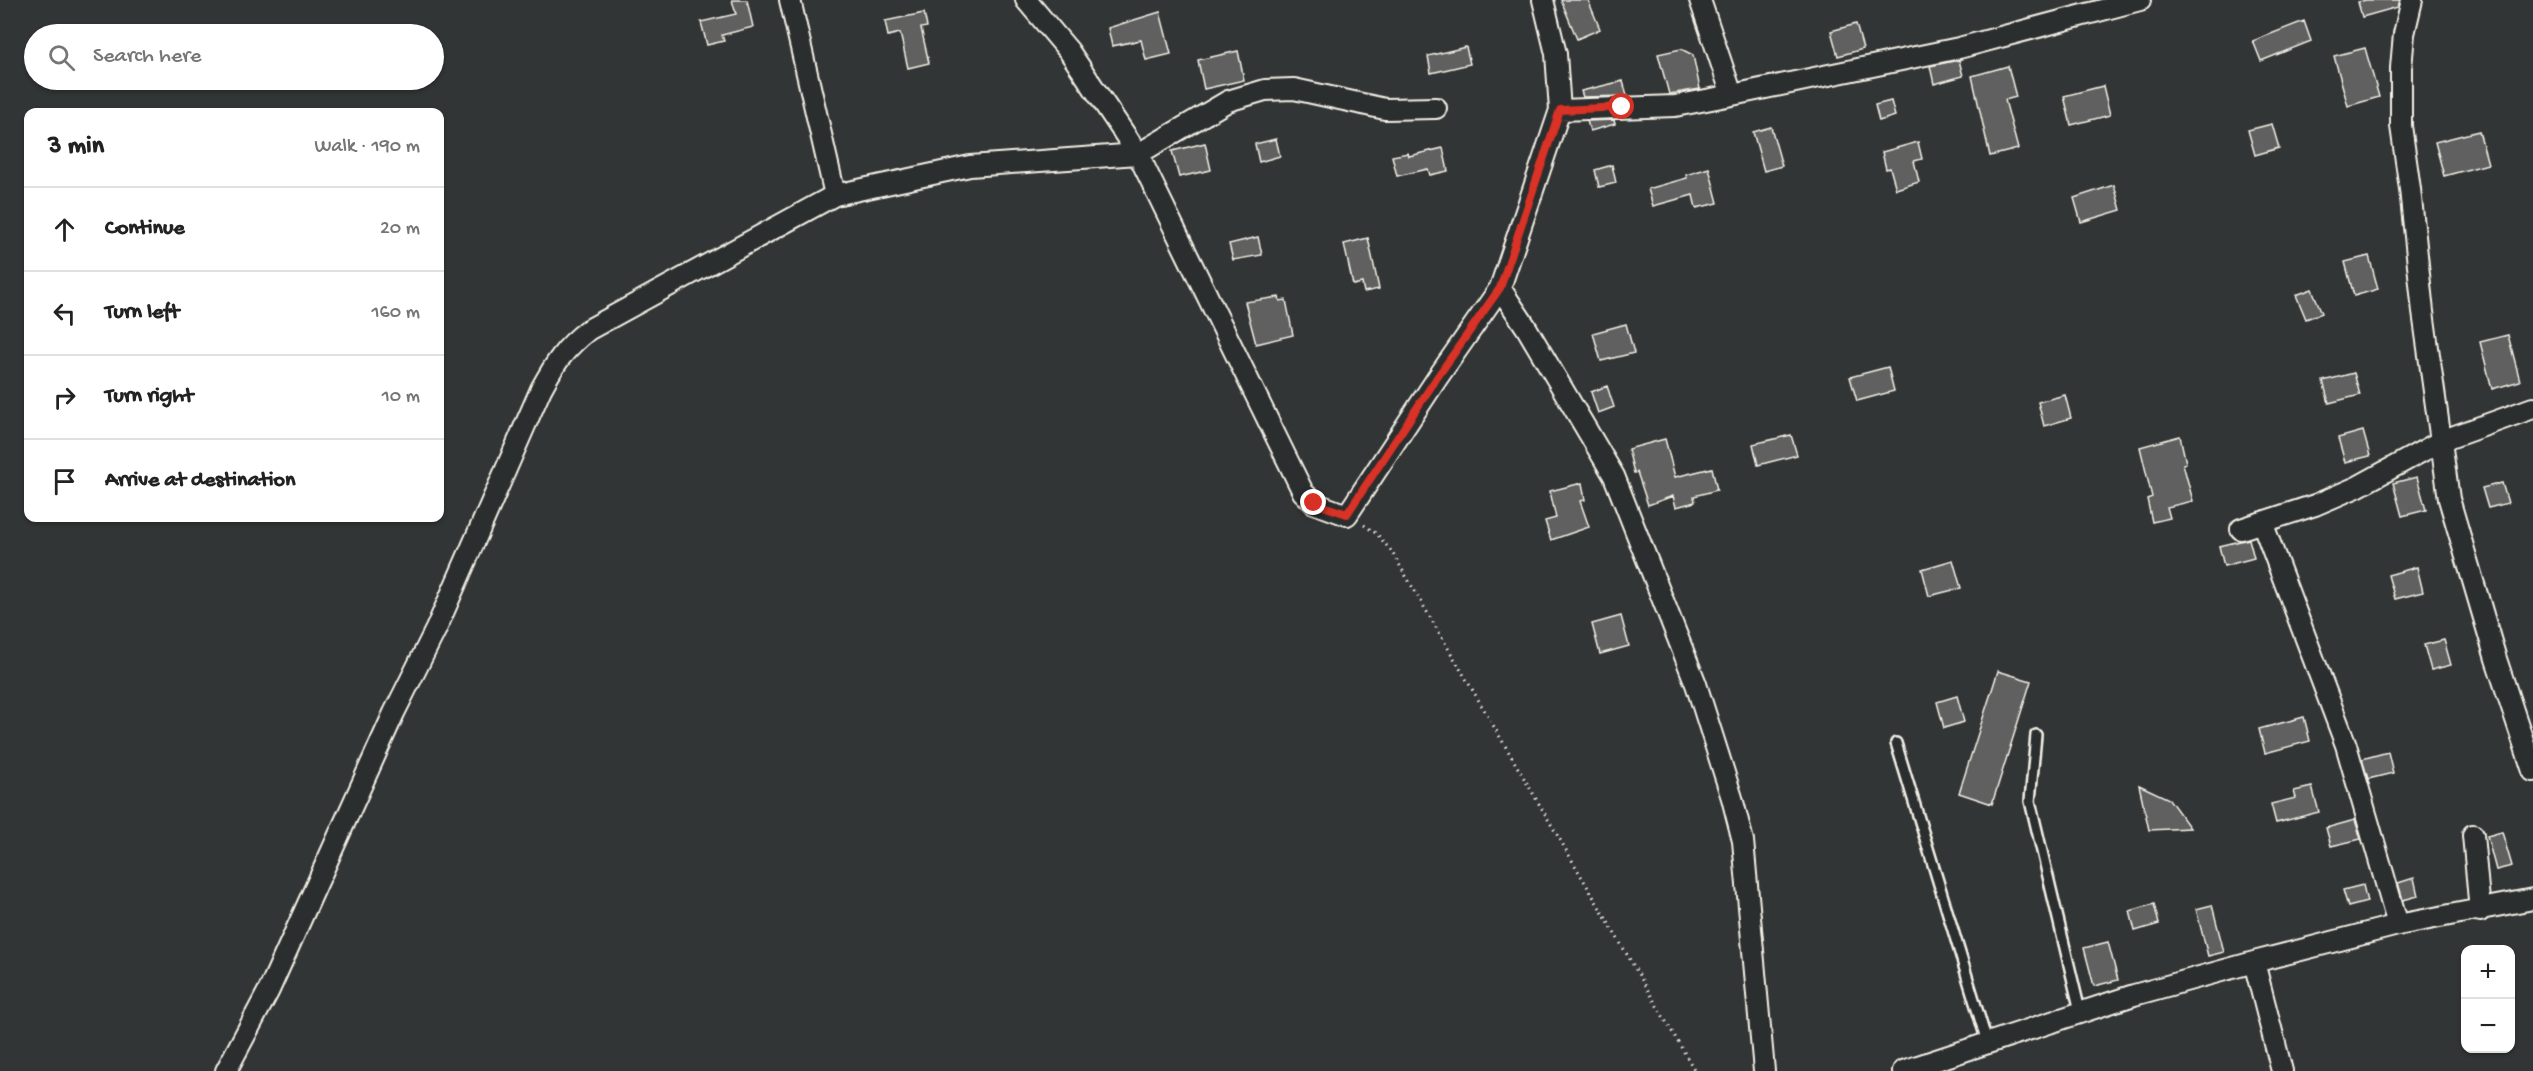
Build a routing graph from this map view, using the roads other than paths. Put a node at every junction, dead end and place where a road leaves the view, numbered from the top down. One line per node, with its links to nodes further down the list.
1 (790, 0): 11 (street)
2 (1026, 0): 10 (street)
3 (1543, 0): 9 (street)
4 (1700, 0): 7 (street)
5 (2140, 0): 7 (street)
6 (2412, 0): 14 (street)
7 (1732, 95): 9 (street)
8 (1436, 108): 10 (street)
9 (1560, 110): 12 (street)
10 (1138, 154): 11 (street); 12 (street)
11 (835, 195): 27 (street)
12 (1500, 288): 28 (street)
13 (2533, 408): 14 (street)
14 (2441, 441): 15 (street); 19 (street)
15 (2262, 522): 16 (street); 23 (street)
16 (2241, 529)
17 (2036, 735): 25 (lane)
18 (1896, 743): 26 (lane)
19 (2533, 771)
20 (2473, 835): 22 (street)
21 (2533, 899): 22 (street)
22 (2480, 911): 23 (street)
23 (2398, 925): 24 (street)
24 (2254, 962): 25 (street); 30 (street)
25 (2080, 1011): 26 (street)
26 (1986, 1042): 29 (street)
27 (226, 1071)
28 (1764, 1071)
29 (1903, 1071)
30 (2282, 1071)

